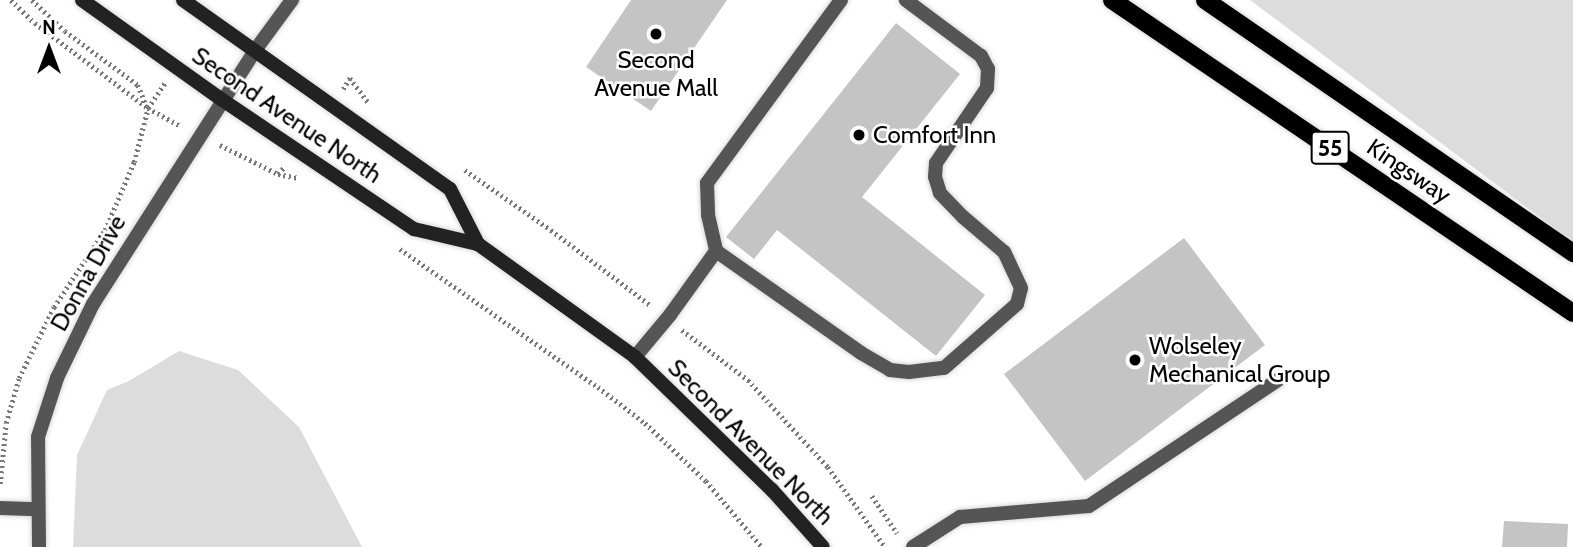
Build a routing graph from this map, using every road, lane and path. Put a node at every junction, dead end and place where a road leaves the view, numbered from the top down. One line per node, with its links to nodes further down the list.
1 (32, 0): 14 (path)
2 (82, 0): 10 (main road, Second Avenue North)
3 (183, 0): 9 (main road, Second Avenue North)
4 (292, 0): 9 (street, Donna Drive)
5 (841, 0): 20 (street)
6 (906, 0): 20 (street)
7 (1112, 0): 22 (main road, Kingsway / 55)
8 (1205, 0): 21 (main road, Kingsway / 55)
9 (256, 49): 12 (street, Donna Drive); 18 (main road, Second Avenue North)
10 (175, 67): 12 (main road, Second Avenue North); 14 (path)
11 (350, 78): 13 (path)
12 (221, 99): 18 (main road, Second Avenue North); 29 (street, Donna Drive)
13 (370, 104)
14 (148, 108): 26 (path)
15 (461, 167): 23 (path)
16 (278, 174): 17 (path)
17 (309, 186)
18 (478, 244): 24 (main road, Second Avenue North)
19 (398, 248): 32 (path)
20 (716, 251): 23 (street)
21 (1573, 253)
22 (1573, 313)
23 (667, 318): 24 (street); 34 (path)
24 (635, 357): 33 (main road, Second Avenue North)
25 (1278, 380): 35 (street)
26 (0, 484)
27 (872, 496): 30 (path)
28 (0, 508): 29 (street)
29 (37, 509): 31 (street, Donna Drive)
30 (899, 537)
31 (39, 547)
32 (762, 547)
33 (823, 547)
34 (885, 547)
35 (913, 547)

